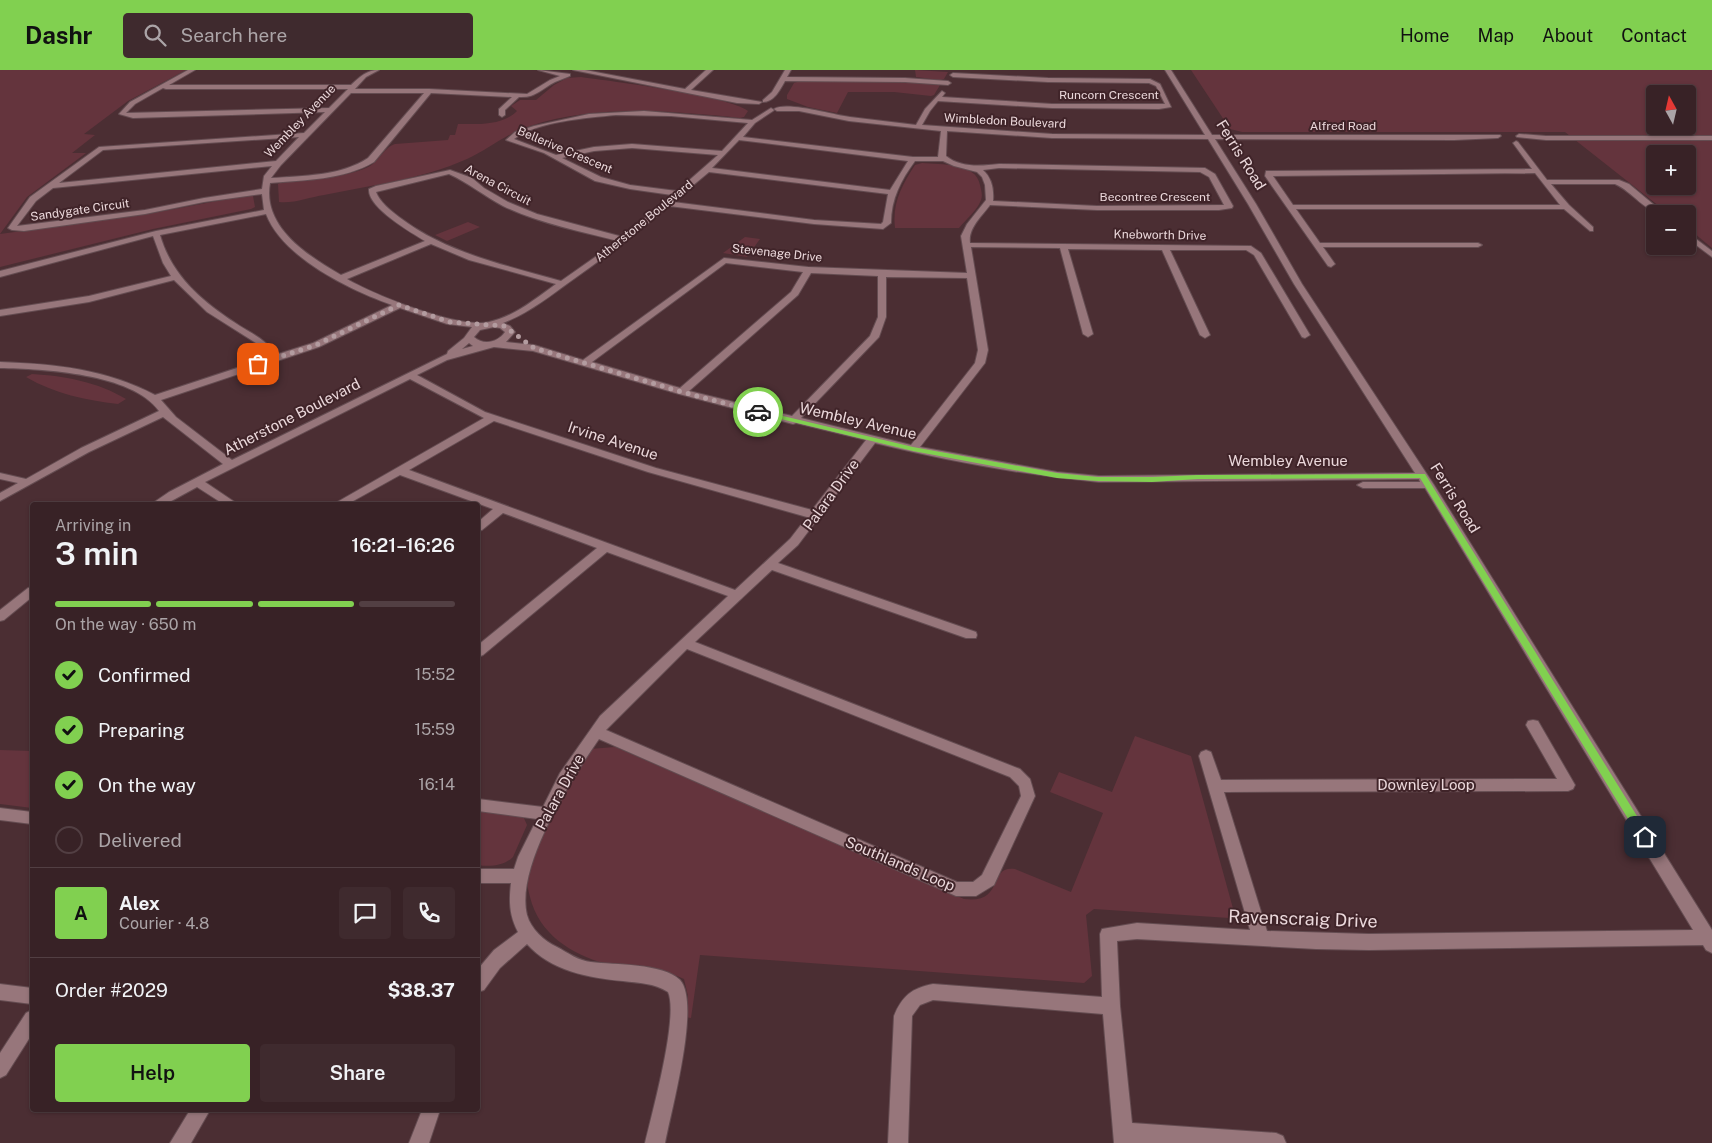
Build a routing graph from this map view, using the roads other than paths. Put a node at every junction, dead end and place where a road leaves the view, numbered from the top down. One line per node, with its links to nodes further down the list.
1 (192, 70): 16 (street)
2 (376, 70): 10 (street, Wembley Avenue)
3 (540, 70): 7 (street)
4 (710, 70): 18 (street)
5 (788, 70): 13 (street)
6 (1168, 70): 32 (street, Ferris Road)
7 (555, 72): 8 (street); 14 (street)
8 (573, 72): 12 (street); 14 (street)
9 (955, 72): 15 (street); 22 (street, Runcorn Crescent)
10 (365, 73): 17 (street, Wembley Avenue)
11 (631, 73): 12 (street)
12 (622, 79): 18 (street)
13 (784, 79): 15 (street); 20 (street)
14 (552, 81): 21 (street)
15 (948, 83): 22 (street)
16 (163, 87): 17 (street); 25 (street)
17 (351, 89): 19 (street); 25 (street, Wembley Avenue)
18 (687, 90): 23 (street)
19 (429, 91): 21 (street); 44 (street)
20 (775, 94): 23 (street); 24 (street)
21 (518, 96): 26 (street)
22 (938, 99): 28 (street)
23 (760, 105): 24 (street); 24 (street); 27 (street)
24 (777, 106): 27 (street, Atherstone Boulevard); 28 (street, Wimbledon Boulevard)
25 (330, 110): 30 (street, Wembley Avenue)
26 (502, 115)
27 (755, 120): 31 (street, Atherstone Boulevard); 37 (street, Bellerive Crescent)
28 (918, 127): 29 (street, Wimbledon Boulevard)
29 (944, 129): 32 (street, Wimbledon Boulevard); 39 (street)
30 (305, 135): 40 (street, Wembley Avenue); 46 (street, Sandygate Circuit)
31 (738, 138): 36 (street, Atherstone Boulevard); 38 (street)
32 (1210, 138): 35 (street, Alfred Road); 103 (street, Ferris Road)
33 (1546, 138): 34 (street); 35 (street); 35 (street)
34 (1712, 138)
35 (1517, 139): 43 (street)
36 (725, 153): 37 (street); 42 (street, Atherstone Boulevard)
37 (557, 157): 49 (street, Bellerive Crescent)
38 (913, 159): 39 (street); 48 (street)
39 (943, 159): 41 (street)
40 (278, 163): 44 (street, Wembley Avenue); 46 (street)
41 (977, 169): 50 (street); 50 (street, Becontree Crescent)
42 (707, 170): 48 (street); 49 (street, Atherstone Boulevard)
43 (1536, 170): 45 (street); 53 (street)
44 (266, 181): 47 (street, Wembley Avenue)
45 (1545, 182): 52 (street); 54 (street)
46 (48, 186): 47 (street, Sandygate Circuit)
47 (265, 191): 55 (street, Wembley Avenue)
48 (892, 192): 51 (street)
49 (679, 194): 51 (street, Atherstone Boulevard)
50 (989, 203): 62 (street)
51 (668, 204): 58 (street, Atherstone Boulevard)
52 (1650, 205)
53 (1291, 207): 54 (street); 61 (street)
54 (1566, 207): 56 (street)
55 (268, 211): 57 (street); 73 (street, Wembley Avenue)
56 (1590, 229)
57 (156, 234): 69 (street); 72 (street)
58 (624, 240): 59 (street, Arena Circuit); 74 (street, Atherstone Boulevard)
59 (431, 241): 73 (street); 74 (street, Arena Circuit)
60 (1696, 242): 66 (street)
61 (1318, 244): 63 (street); 67 (street)
62 (966, 245): 64 (street, Knebworth Drive); 71 (street)
63 (1478, 245)
64 (1063, 246): 65 (street, Knebworth Drive); 81 (street)
65 (1165, 248): 82 (street); 83 (street, Knebworth Drive)
66 (1712, 255)
67 (1331, 264)
68 (808, 270): 70 (street, Stevenage Drive); 90 (street, Stevenage Drive); 93 (street)
69 (0, 274)
70 (882, 274): 71 (street, Stevenage Drive); 97 (street)
71 (971, 276): 99 (street)
72 (176, 277): 76 (street); 89 (street)
73 (339, 279): 75 (street, Wembley Avenue)
74 (564, 284): 77 (street, Atherstone Boulevard)
75 (399, 305): 78 (street, Wembley Avenue); 89 (street)
76 (0, 313)
77 (521, 313): 79 (street, Atherstone Boulevard); 80 (street, Atherstone Boulevard)
78 (450, 322): 79 (street, Wembley Avenue); 84 (street, Wembley Avenue)
79 (487, 325): 80 (street, Wembley Avenue); 84 (street, Atherstone Boulevard)
80 (510, 331): 85 (street, Atherstone Boulevard); 87 (street, Wembley Avenue)
81 (1088, 334)
82 (1206, 335)
83 (1305, 335)
84 (469, 337): 86 (street, Wembley Avenue); 88 (street, Atherstone Boulevard)
85 (495, 344): 86 (street, Wembley Avenue); 87 (street, Wembley Avenue)
86 (484, 345): 88 (street, Atherstone Boulevard)
87 (534, 348): 90 (street, Wembley Avenue)
88 (444, 358): 92 (street, Atherstone Boulevard)
89 (273, 360): 94 (street)
90 (585, 363): 93 (street, Wembley Avenue)
91 (0, 365): 94 (street)
92 (410, 375): 96 (street, Irvine Avenue); 100 (street, Atherstone Boulevard)
93 (682, 392): 97 (street, Wembley Avenue)
94 (154, 399): 95 (street)
95 (165, 412): 100 (street); 104 (street)
96 (492, 418): 101 (street); 111 (street, Irvine Avenue)
97 (793, 421): 98 (street, Wembley Avenue)
98 (872, 439): 99 (street, Wembley Avenue); 111 (street, Palara Drive)
99 (913, 449): 103 (street, Wembley Avenue)
100 (232, 466): 105 (street, Atherstone Boulevard)
101 (400, 471): 109 (street); 110 (street)
102 (0, 476): 104 (street)
103 (1425, 481): 133 (street, Ferris Road)
104 (27, 482): 106 (street)
105 (197, 482): 107 (street, Atherstone Boulevard); 108 (street)
106 (0, 498)
107 (161, 502)
108 (228, 502)
109 (343, 502)
110 (501, 510): 112 (street); 113 (street)
111 (815, 515): 114 (street, Palara Drive)
112 (480, 526)
113 (605, 547): 116 (street); 120 (street)
114 (771, 565): 116 (street, Palara Drive); 118 (street)
115 (30, 593): 117 (street)
116 (737, 595): 119 (street, Palara Drive)
117 (0, 617)
118 (971, 635)
119 (685, 643): 122 (street, Palara Drive); 122 (street, Southlands Loop)
120 (480, 650)
121 (1532, 725): 124 (street, Downley Loop)
122 (596, 732): 127 (street, Palara Drive)
123 (1206, 756): 124 (street)
124 (1216, 786): 132 (street)
125 (480, 805): 127 (street)
126 (0, 814): 128 (street)
127 (547, 814): 130 (street, Palara Drive)
128 (30, 818)
129 (480, 876): 130 (street)
130 (520, 876): 131 (street, Palara Drive)
131 (528, 934): 134 (street); 145 (street, Palara Drive)
132 (1261, 938): 133 (street, Ravenscraig Drive); 137 (street, Ravenscraig Drive)
133 (1709, 941)
134 (480, 980)
135 (0, 992): 136 (street)
136 (30, 996)
137 (1111, 1006): 142 (street, Ravenscraig Drive); 146 (street)
138 (30, 1022): 139 (street)
139 (0, 1069)
140 (200, 1112): 143 (street)
141 (430, 1112): 144 (street)
142 (1124, 1138): 147 (street)
143 (180, 1143)
144 (419, 1143)
145 (655, 1143)
146 (898, 1143)
147 (1276, 1143)

